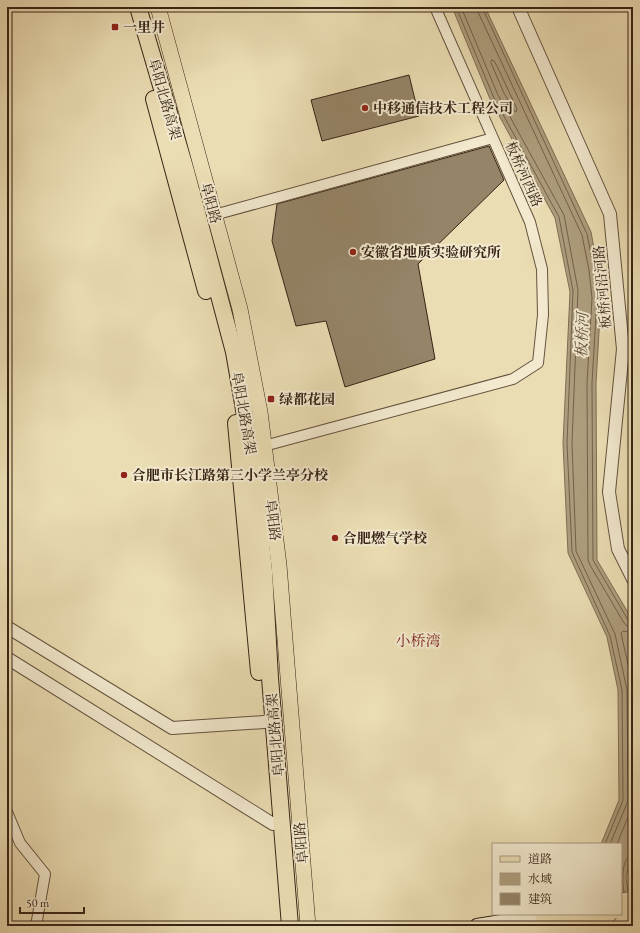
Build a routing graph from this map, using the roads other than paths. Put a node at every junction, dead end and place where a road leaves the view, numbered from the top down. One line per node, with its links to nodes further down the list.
1 (128, 7): 13 (highway)
2 (138, 7): 25 (highway, 阜阳北路高架)
3 (148, 7): 26 (highway, 阜阳北路高架)
4 (158, 7): 8 (main road, 阜阳路)
5 (435, 7): 7 (street, 板桥河西路)
6 (518, 7): 10 (street, 板桥河沿河路)
7 (493, 138): 8 (street); 9 (street, 板桥河西路)
8 (214, 215): 9 (main road, 阜阳路)
9 (264, 446): 27 (main road, 阜阳路)
10 (633, 579)
11 (7, 627): 13 (street)
12 (7, 658): 15 (street)
13 (264, 722): 15 (highway)
14 (7, 812): 23 (street)
15 (273, 824): 24 (highway)
16 (633, 899): 17 (main road)
17 (622, 901)
18 (633, 909): 19 (highway)
19 (622, 912)
20 (604, 915): 21 (highway)
21 (545, 918): 28 (main road)
22 (633, 924): 29 (highway)
23 (36, 926)
24 (282, 926)
25 (290, 926)
26 (299, 926)
27 (308, 926)
28 (477, 926)
29 (620, 926)

